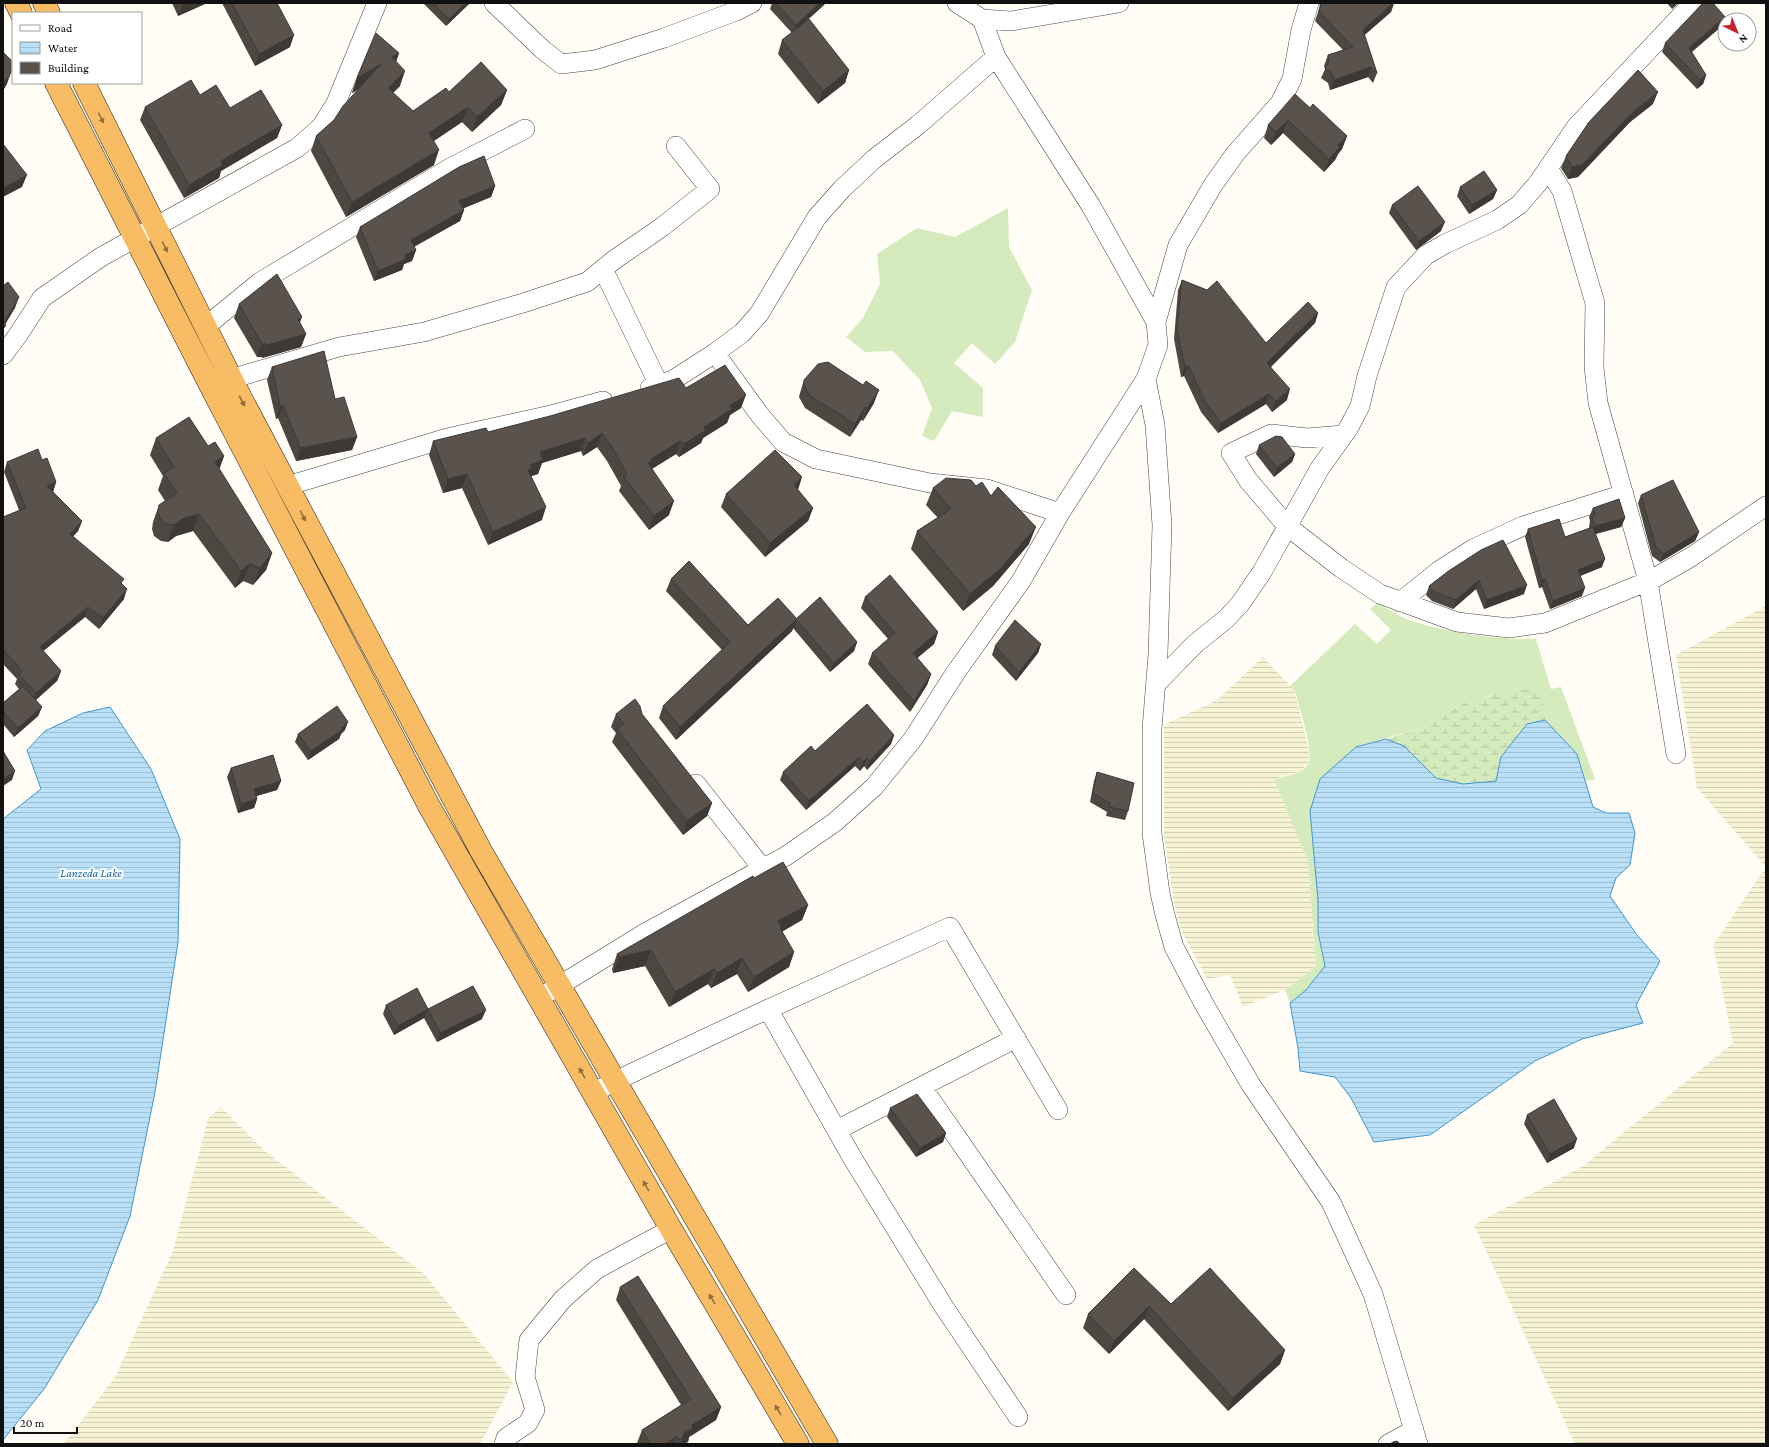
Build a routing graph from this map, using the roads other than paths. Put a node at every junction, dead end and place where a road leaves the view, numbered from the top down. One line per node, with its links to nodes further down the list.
1 (16, 3): 10 (highway)
2 (44, 3): 11 (highway)
3 (377, 3): 19 (street)
4 (494, 3): 5 (street)
5 (752, 3)
6 (957, 3): 12 (street)
7 (1119, 3): 12 (street)
8 (1309, 3): 22 (street)
9 (1693, 3): 18 (street)
10 (20, 12)
11 (48, 12)
12 (982, 19): 13 (street)
13 (996, 57): 22 (street); 24 (street)
14 (57, 84): 20 (highway)
15 (84, 84): 19 (highway, one-way to 19)
16 (525, 129): 23 (street)
17 (676, 146): 21 (street)
18 (1548, 168): 30 (street); 32 (street)
19 (155, 226): 20 (street); 23 (highway, one-way to 23)
20 (135, 239): 25 (street); 28 (highway)
21 (603, 269): 26 (street); 29 (street)
22 (1156, 322): 27 (street)
23 (205, 327): 26 (highway)
24 (715, 353): 29 (street); 34 (street)
25 (3, 354)
26 (231, 379): 28 (street); 31 (highway, one-way to 31)
27 (1146, 379): 34 (street); 38 (street)
28 (210, 385): 43 (highway)
29 (659, 385): 31 (street)
30 (1343, 435): 35 (street); 35 (street)
31 (287, 486): 42 (highway, one-way to 42)
32 (1624, 494): 36 (street); 37 (street)
33 (1766, 506): 36 (street)
34 (1060, 513): 41 (street)
35 (1287, 526): 37 (street); 38 (street)
36 (1648, 581): 37 (street); 39 (street)
37 (1400, 602)
38 (1156, 684): 54 (street)
39 (1676, 754)
40 (684, 768): 41 (street)
41 (763, 870): 42 (street)
42 (560, 987): 43 (street); 46 (highway)
43 (539, 998): 48 (highway, one-way to 43)
44 (768, 1009): 45 (street); 46 (street); 50 (street)
45 (1016, 1038): 47 (street); 49 (street)
46 (615, 1081): 48 (street); 57 (highway)
47 (922, 1086): 50 (street); 52 (street)
48 (594, 1093): 51 (highway, one-way to 48)
49 (1058, 1110)
50 (837, 1130): 53 (street)
51 (671, 1229): 55 (street); 56 (highway, one-way to 51)
52 (1066, 1295)
53 (1018, 1417)
54 (1416, 1437): 58 (street)
55 (504, 1444)
56 (798, 1444)
57 (827, 1444)
58 (1388, 1444)

